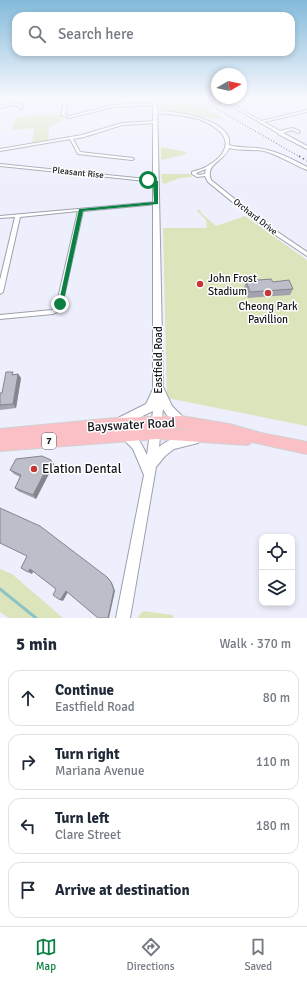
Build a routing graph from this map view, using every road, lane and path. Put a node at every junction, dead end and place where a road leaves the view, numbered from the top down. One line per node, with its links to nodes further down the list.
1 (112, 127): 7 (street)
2 (156, 127): 18 (main road, Eastfield Road)
3 (215, 127): 8 (street)
4 (268, 127): 6 (street)
5 (298, 132): 6 (street)
6 (279, 133): 9 (street)
7 (71, 138): 10 (street); 13 (street)
8 (228, 146): 11 (street); 12 (street)
9 (307, 148)
10 (0, 150)
11 (239, 150): 12 (street); 16 (street)
12 (226, 151): 15 (street)
13 (132, 159)
14 (0, 165): 18 (street, Pleasant Rise)
15 (209, 167): 17 (street); 17 (street)
16 (307, 169)
17 (207, 175): 23 (street, Orchard Drive)
18 (156, 181): 19 (main road, Eastfield Road)
19 (156, 203): 20 (street); 26 (main road, Eastfield Road)
20 (81, 210): 21 (street); 25 (street)
21 (18, 216): 22 (street); 24 (street)
22 (0, 217)
23 (307, 254)
24 (0, 292)
25 (0, 317)
26 (158, 385): 27 (main road); 28 (main road); 29 (main road, Eastfield Road)
27 (181, 422): 29 (main road, Bayswater Road / 7); 33 (main road, Bayswater Road / 7)
28 (115, 424): 29 (main road, Bayswater Road / 7); 31 (main road, Bayswater Road / 7)
29 (156, 427): 30 (main road, Bayswater Road / 7); 32 (main road, Bayswater Road / 7); 36 (main road, Eastfield Road)
30 (125, 434): 34 (main road, Bayswater Road / 7); 36 (main road)
31 (0, 435)
32 (203, 437): 33 (main road, Bayswater Road / 7); 36 (main road)
33 (261, 439): 35 (main road, Bayswater Road / 7)
34 (0, 445)
35 (307, 448)
36 (150, 470): 37 (main road, Eastfield Road)
37 (123, 618)

